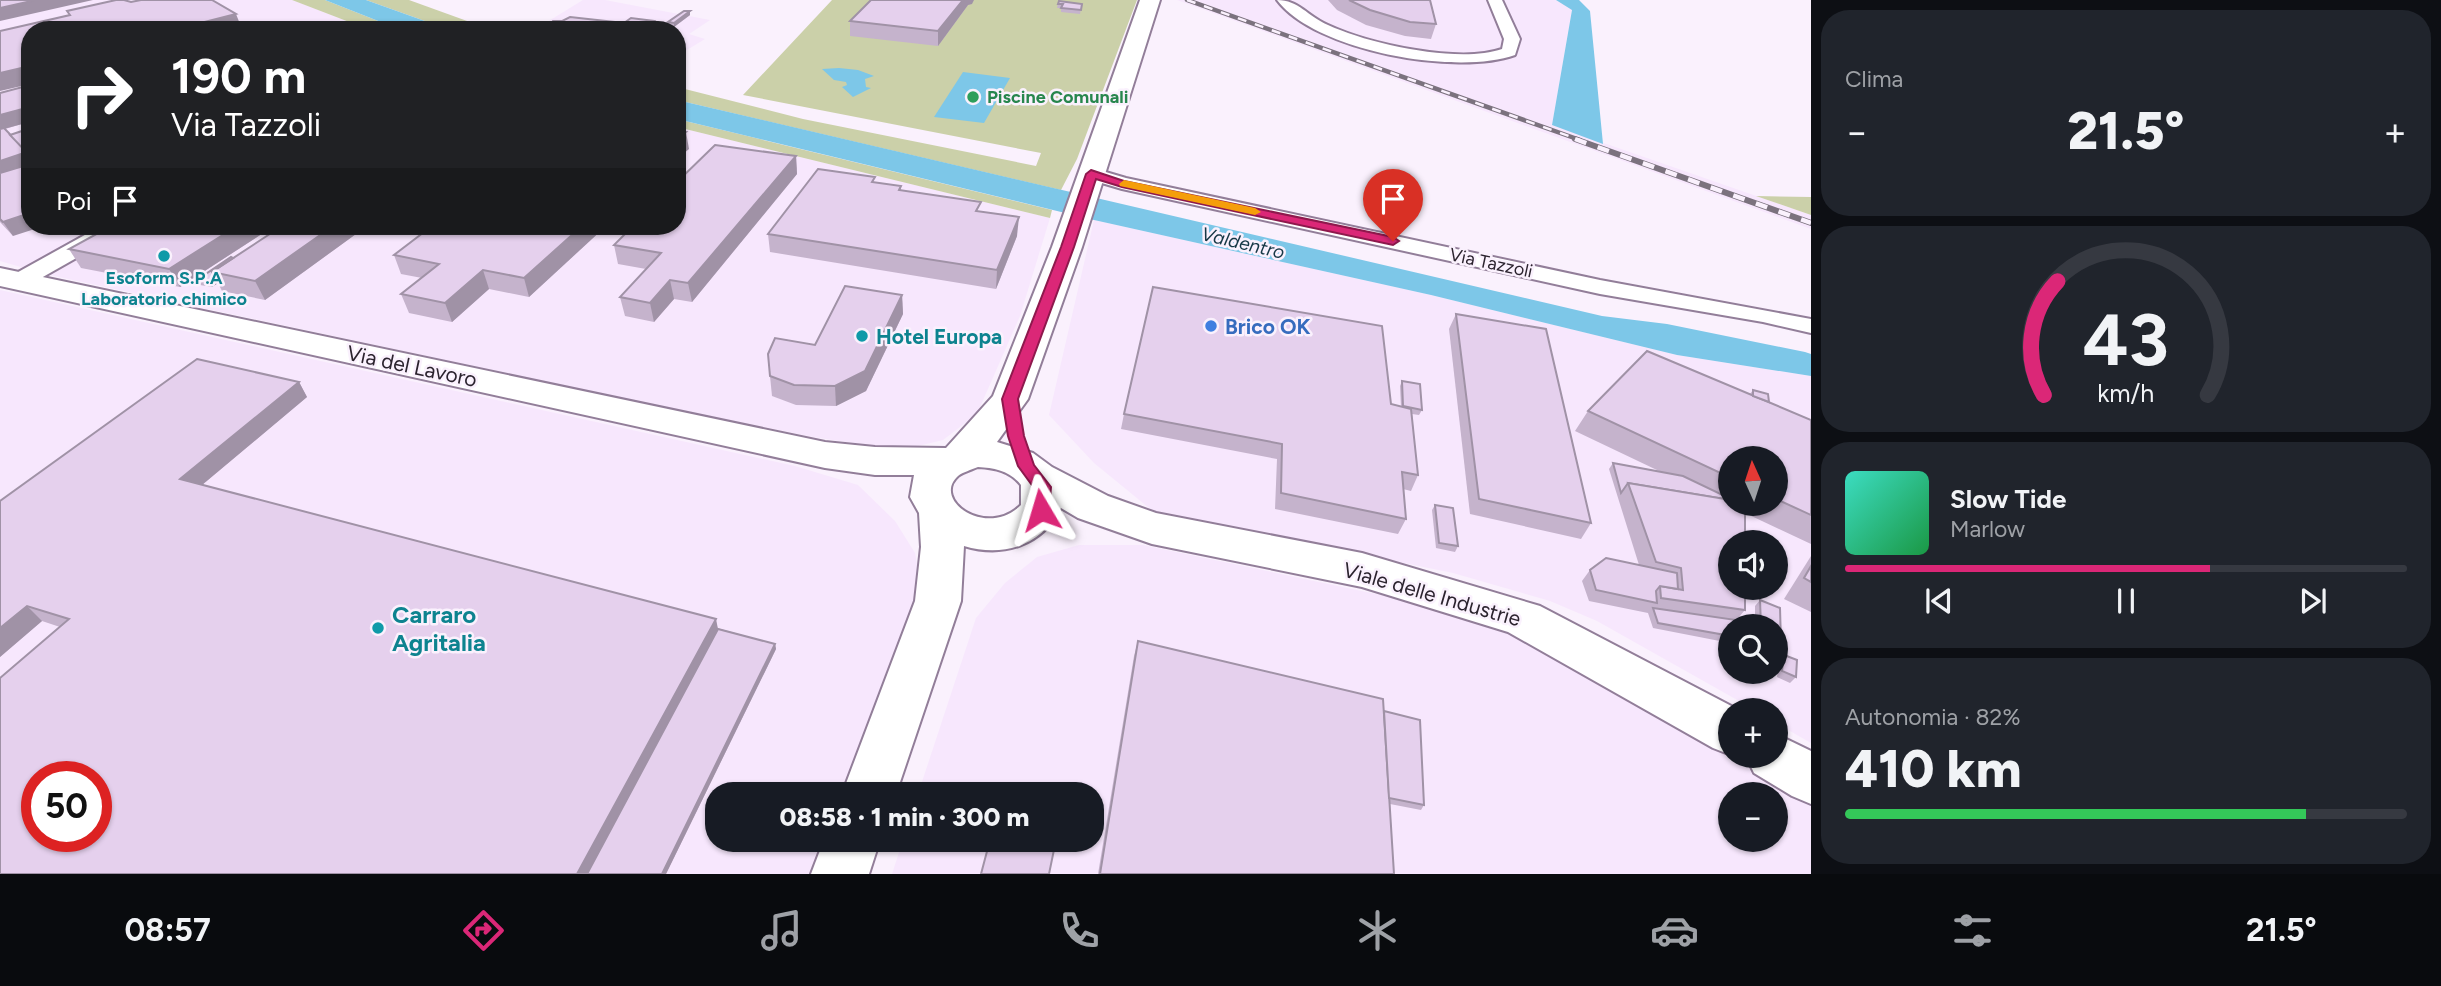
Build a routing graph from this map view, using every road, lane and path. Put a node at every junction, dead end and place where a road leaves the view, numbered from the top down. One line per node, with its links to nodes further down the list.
1 (1150, 0): 4 (main road)
2 (1284, 0): 3 (street)
3 (1495, 0)
4 (1088, 181): 7 (street, Via Tazzoli); 8 (main road)
5 (98, 235): 6 (street)
6 (9, 279): 9 (main road, Via del Lavoro)
7 (1811, 326)
8 (1010, 399): 10 (main road); 11 (main road)
9 (825, 455): 10 (main road); 12 (main road)
10 (954, 460): 11 (main road); 12 (main road)
11 (1031, 472): 13 (main road, Viale delle Industrie); 14 (main road)
12 (936, 511): 14 (main road); 15 (main road)
13 (1152, 527): 14 (main road, Viale delle Industrie); 16 (main road, Viale delle Industrie)
14 (1015, 530): 15 (main road)
15 (939, 601): 19 (main road)
16 (1718, 725)
17 (1788, 765): 18 (main road)
18 (1811, 779)
19 (873, 782)
20 (848, 852): 21 (main road)
21 (840, 874)

